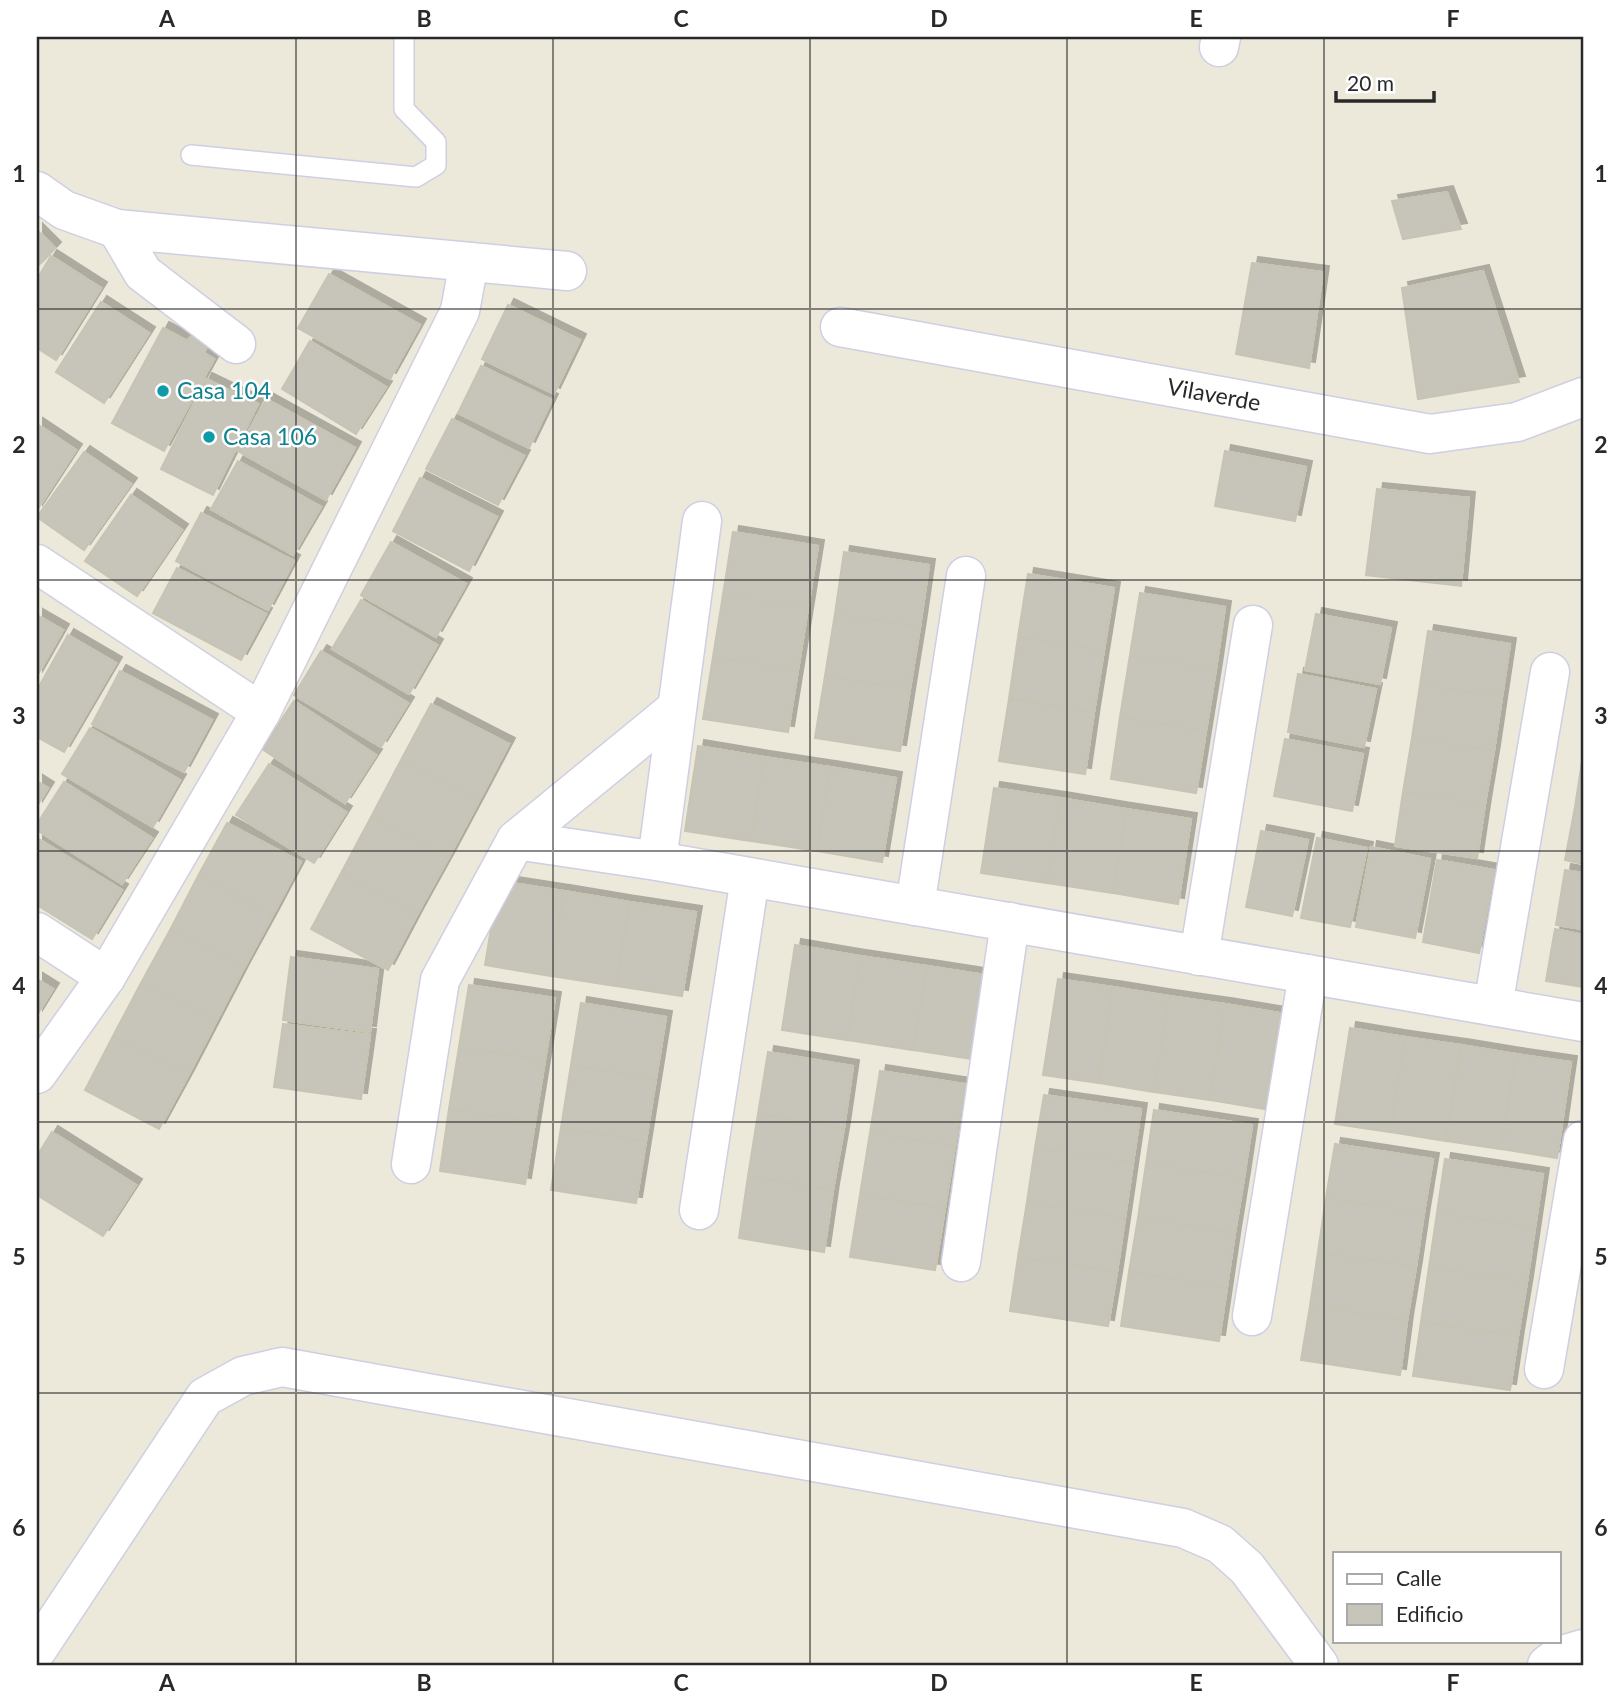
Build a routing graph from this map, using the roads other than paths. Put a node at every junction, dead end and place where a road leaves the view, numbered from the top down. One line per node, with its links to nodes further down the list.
1 (404, 37): 2 (lane)
2 (191, 155)
3 (37, 191): 4 (street)
4 (117, 229): 5 (street); 8 (street)
5 (469, 262): 6 (street); 16 (street)
6 (567, 271)
7 (840, 327): 9 (street, Vilaverde)
8 (236, 344)
9 (1583, 397)
10 (702, 521): 15 (street)
11 (37, 564): 16 (street)
12 (966, 576): 20 (street)
13 (1253, 625): 23 (street)
14 (1550, 672): 26 (street)
15 (677, 708): 17 (street); 18 (street)
16 (261, 712): 25 (street)
17 (516, 840): 18 (street); 30 (street)
18 (657, 861): 19 (street)
19 (750, 878): 20 (street); 31 (street)
20 (915, 906): 21 (street)
21 (1010, 922): 23 (street); 32 (street)
22 (37, 932): 25 (street)
23 (1199, 956): 24 (street)
24 (1308, 974): 26 (street); 33 (street)
25 (106, 977): 28 (street)
26 (1493, 1006): 27 (street)
27 (1583, 1021)
28 (37, 1074)
29 (1583, 1140): 34 (street)
30 (411, 1164)
31 (699, 1210)
32 (961, 1262)
33 (1252, 1316)
34 (1544, 1369)
35 (37, 1650): 37 (street)
36 (1583, 1650): 38 (street)
37 (1320, 1665)
38 (1547, 1665)

